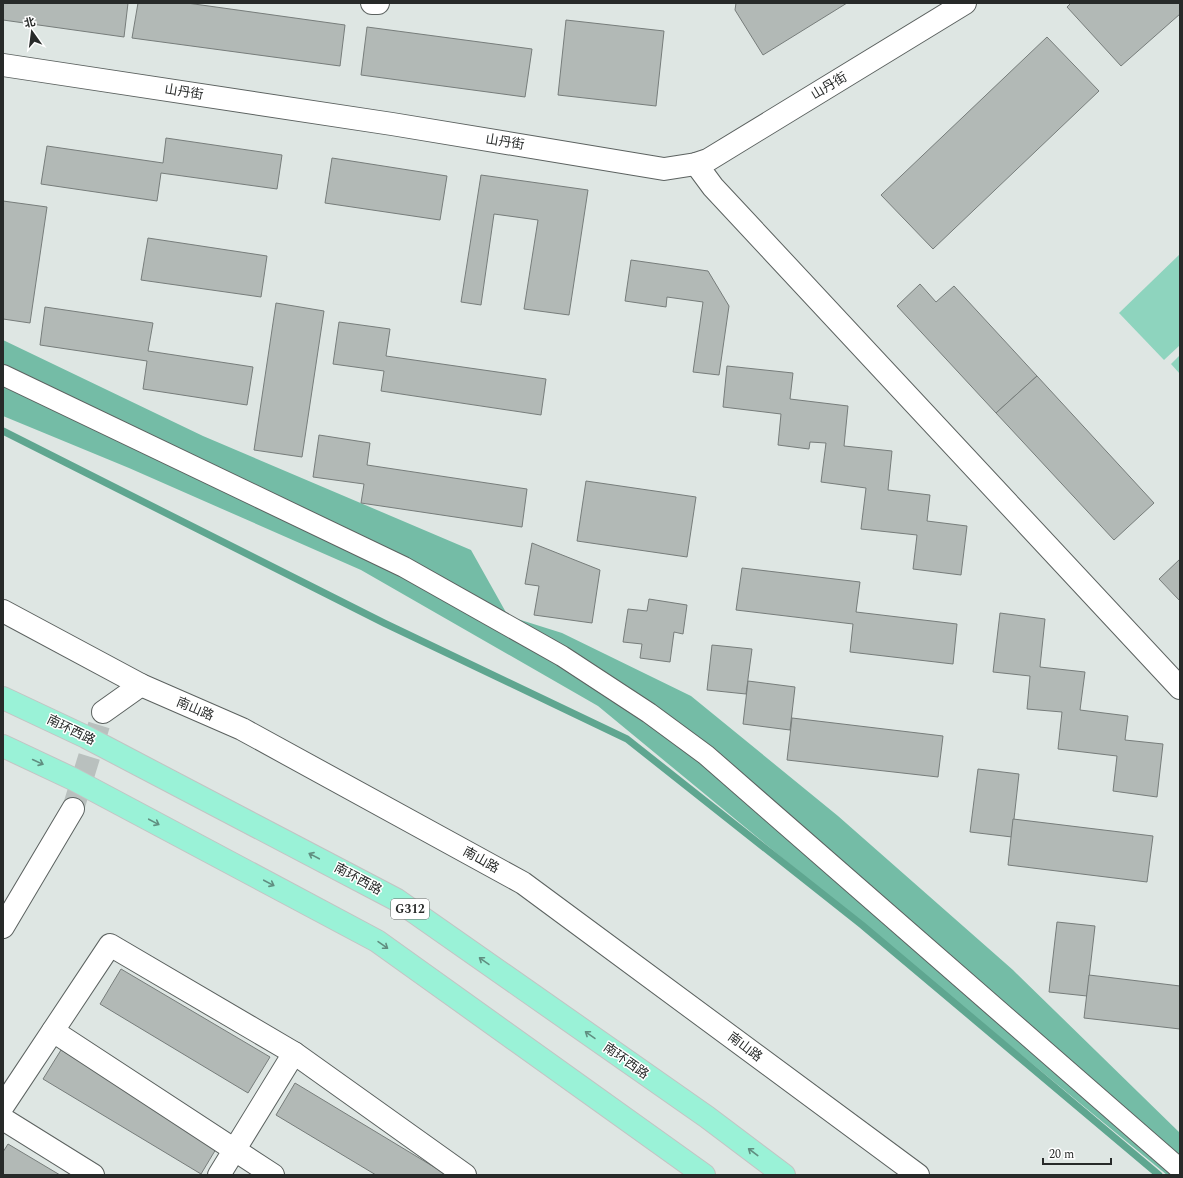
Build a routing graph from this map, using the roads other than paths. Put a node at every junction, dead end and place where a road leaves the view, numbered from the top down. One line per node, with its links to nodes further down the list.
1 (372, 3): 2 (street)
2 (378, 3)
3 (965, 3): 5 (street, 山丹街)
4 (3, 65): 5 (street, 山丹街)
5 (696, 164): 9 (street)
6 (3, 375): 20 (street)
7 (3, 611): 8 (street, 南山路)
8 (141, 685): 11 (street); 27 (street, 南山路)
9 (1180, 688)
10 (3, 698): 26 (highway, 南环西路 / G312, one-way to 10)
11 (103, 712)
12 (3, 746): 25 (highway, one-way to 25)
13 (73, 809): 14 (street)
14 (3, 927)
15 (53, 1031): 16 (street); 17 (street); 19 (street)
16 (294, 1052): 19 (street); 24 (street)
17 (3, 1106)
18 (3, 1119): 21 (street)
19 (235, 1150): 22 (street); 23 (street)
20 (1180, 1169)
21 (93, 1175)
22 (219, 1175)
23 (273, 1175)
24 (465, 1175)
25 (704, 1175)
26 (784, 1175)
27 (918, 1175)

